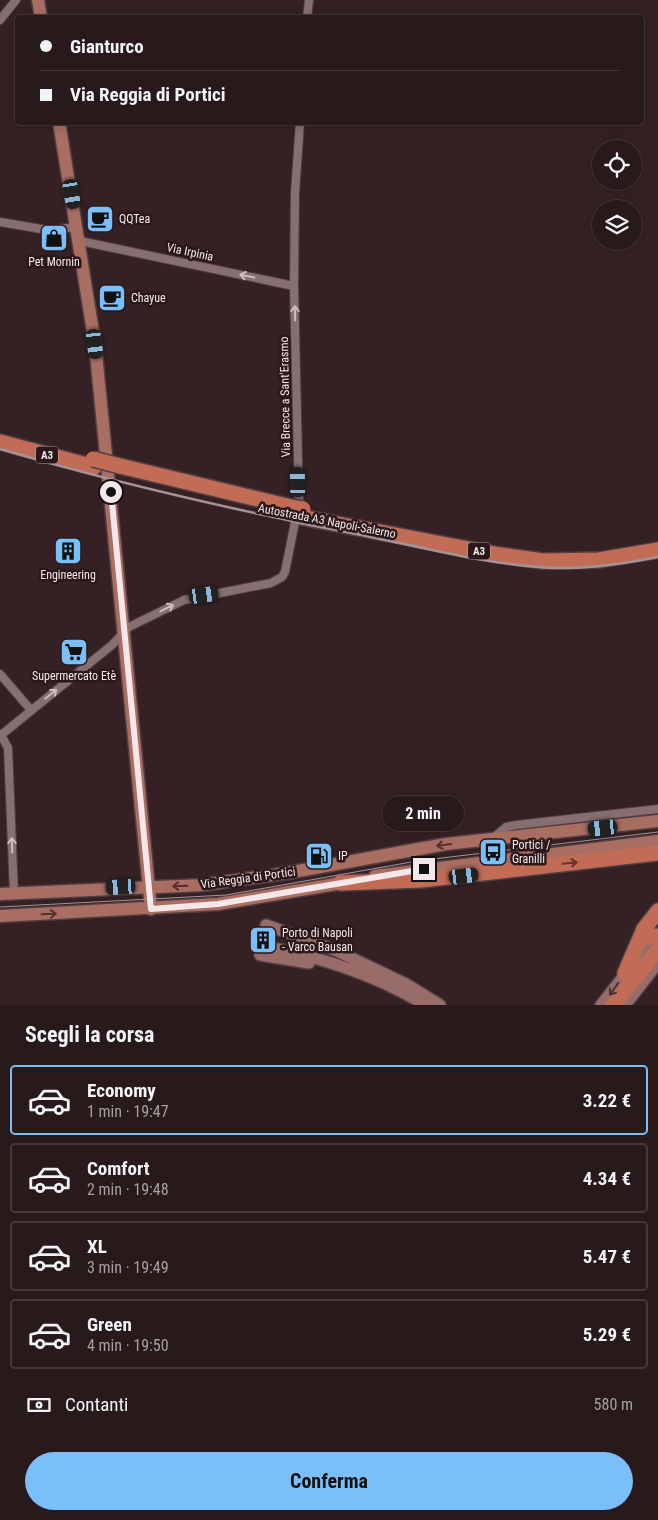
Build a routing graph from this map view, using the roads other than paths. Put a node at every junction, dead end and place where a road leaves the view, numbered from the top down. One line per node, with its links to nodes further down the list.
1 (16, 0): 6 (street)
2 (38, 0): 4 (main road)
3 (309, 0): 5 (street)
4 (41, 15)
5 (307, 15)
6 (0, 20)
7 (60, 125): 10 (main road)
8 (300, 125): 12 (street, Via Brecce a Sant'Erasmo)
9 (0, 222): 10 (street)
10 (77, 227): 11 (main road)
11 (80, 241): 12 (street, Via Irpinia, one-way to 11); 19 (main road)
12 (294, 286): 19 (street, Via Brecce a Sant'Erasmo, one-way to 12)
13 (0, 434): 15 (highway, Autostrada A3 Napoli-Salerno / A3)
14 (0, 442): 15 (highway, Autostrada A3 Napoli-Salerno / A3)
15 (94, 463): 16 (highway, Autostrada A3 Napoli-Salerno / A3)
16 (296, 512): 17 (highway, Autostrada A3 Napoli-Salerno / A3); 18 (highway, Autostrada A3 Napoli-Salerno / A3)
17 (658, 543)
18 (658, 550)
19 (124, 632): 21 (street, Via Brecce a Sant'Erasmo, one-way to 19); 29 (main road)
20 (0, 674): 21 (street)
21 (31, 710): 22 (street, Via Brecce a Sant'Erasmo)
22 (0, 736): 31 (street, one-way to 22)
23 (658, 809): 25 (street)
24 (658, 821): 25 (main road, Via Reggia di Portici)
25 (493, 839): 29 (main road, Via Reggia di Portici, one-way to 29)
26 (658, 841): 28 (main road, Via Reggia di Portici)
27 (658, 853): 28 (highway, one-way to 27)
28 (340, 883): 32 (main road, Via Reggia di Portici)
29 (150, 887): 31 (main road, Via Reggia di Portici); 32 (main road)
30 (0, 894): 31 (main road, Via Reggia di Portici)
31 (14, 894)
32 (151, 909): 34 (main road, Via Reggia di Portici, one-way to 32)
33 (658, 911): 35 (highway)
34 (0, 916)
35 (654, 937): 40 (highway); 44 (highway)
36 (299, 941): 37 (main road); 38 (main road); 38 (main road)
37 (293, 952): 38 (main road); 38 (main road)
38 (347, 963): 41 (main road); 42 (main road)
39 (658, 963): 45 (main road)
40 (625, 973): 43 (main road, one-way to 43)
41 (425, 1005)
42 (440, 1005)
43 (601, 1005)
44 (613, 1005)
45 (625, 1005)

